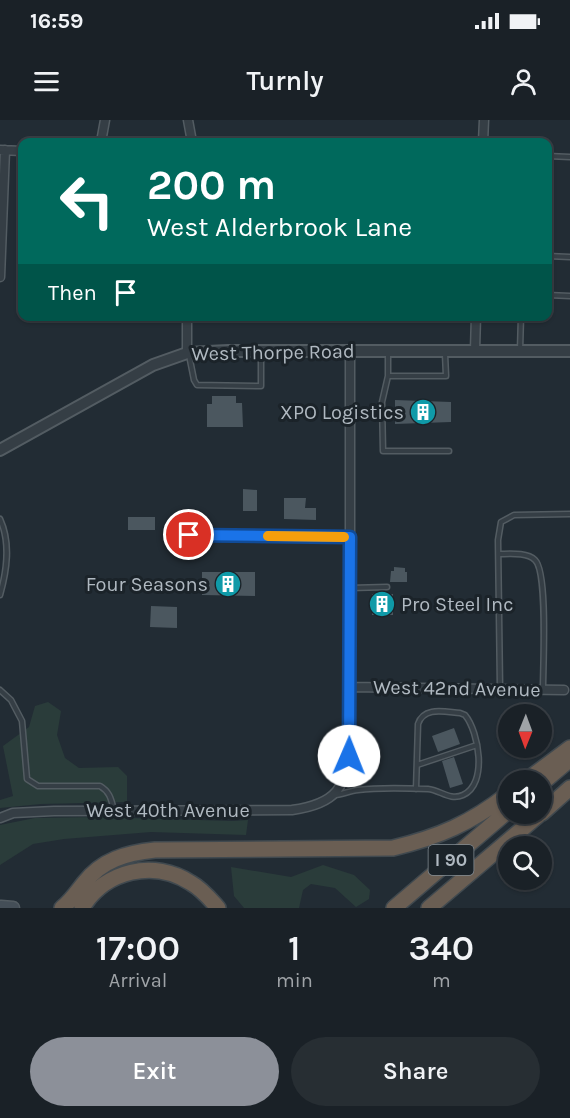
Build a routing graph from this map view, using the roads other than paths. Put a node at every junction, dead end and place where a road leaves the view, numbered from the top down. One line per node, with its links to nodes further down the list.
1 (105, 120): 4 (street)
2 (189, 120): 5 (street)
3 (484, 120): 6 (street)
4 (102, 138)
5 (191, 138)
6 (483, 138)
7 (2, 150): 8 (street); 13 (street)
8 (18, 150)
9 (552, 156): 10 (lane)
10 (570, 157)
11 (552, 256): 12 (lane)
12 (570, 257)
13 (0, 277)
14 (552, 295): 15 (lane)
15 (570, 296)
16 (187, 321): 26 (street)
17 (476, 321): 22 (street)
18 (521, 321): 24 (lane)
19 (350, 350): 20 (street, West Thorpe Road); 23 (street, West Thorpe Road); 33 (street)
20 (388, 350): 21 (street, West Thorpe Road); 27 (lane)
21 (446, 350): 22 (street, West Thorpe Road); 27 (lane)
22 (475, 350): 24 (street, West Thorpe Road)
23 (261, 351): 26 (street, West Thorpe Road); 26 (lane)
24 (520, 351): 25 (street, West Thorpe Road)
25 (570, 351)
26 (188, 353): 28 (street, West Thorpe Road)
27 (388, 376): 29 (lane)
28 (0, 450)
29 (449, 451)
30 (570, 514): 34 (lane)
31 (0, 519): 37 (lane)
32 (189, 535): 33 (street)
33 (350, 537): 36 (street)
34 (499, 554): 39 (lane); 40 (lane)
35 (387, 587): 36 (lane)
36 (350, 588): 38 (street)
37 (0, 595)
38 (349, 687): 39 (street, West 42nd Avenue); 51 (street)
39 (500, 689): 40 (street, West 42nd Avenue)
40 (543, 689): 42 (street, West 42nd Avenue)
41 (0, 690): 54 (lane)
42 (564, 690)
43 (477, 745): 46 (lane); 46 (lane); 50 (lane)
44 (570, 748): 47 (highway)
45 (570, 759): 48 (highway)
46 (417, 765): 50 (lane)
47 (540, 770)
48 (552, 774)
49 (570, 788): 53 (highway, I 90)
50 (416, 789): 51 (lane)
51 (334, 795): 54 (street, West 40th Avenue)
52 (498, 801): 58 (highway)
53 (552, 804)
54 (114, 810): 55 (street, West 40th Avenue)
55 (0, 818)
56 (498, 820): 61 (highway, I 90)
57 (528, 824): 62 (highway, I 90)
58 (62, 908)
59 (82, 908): 60 (highway)
60 (218, 908)
61 (394, 908)
62 (429, 908)

